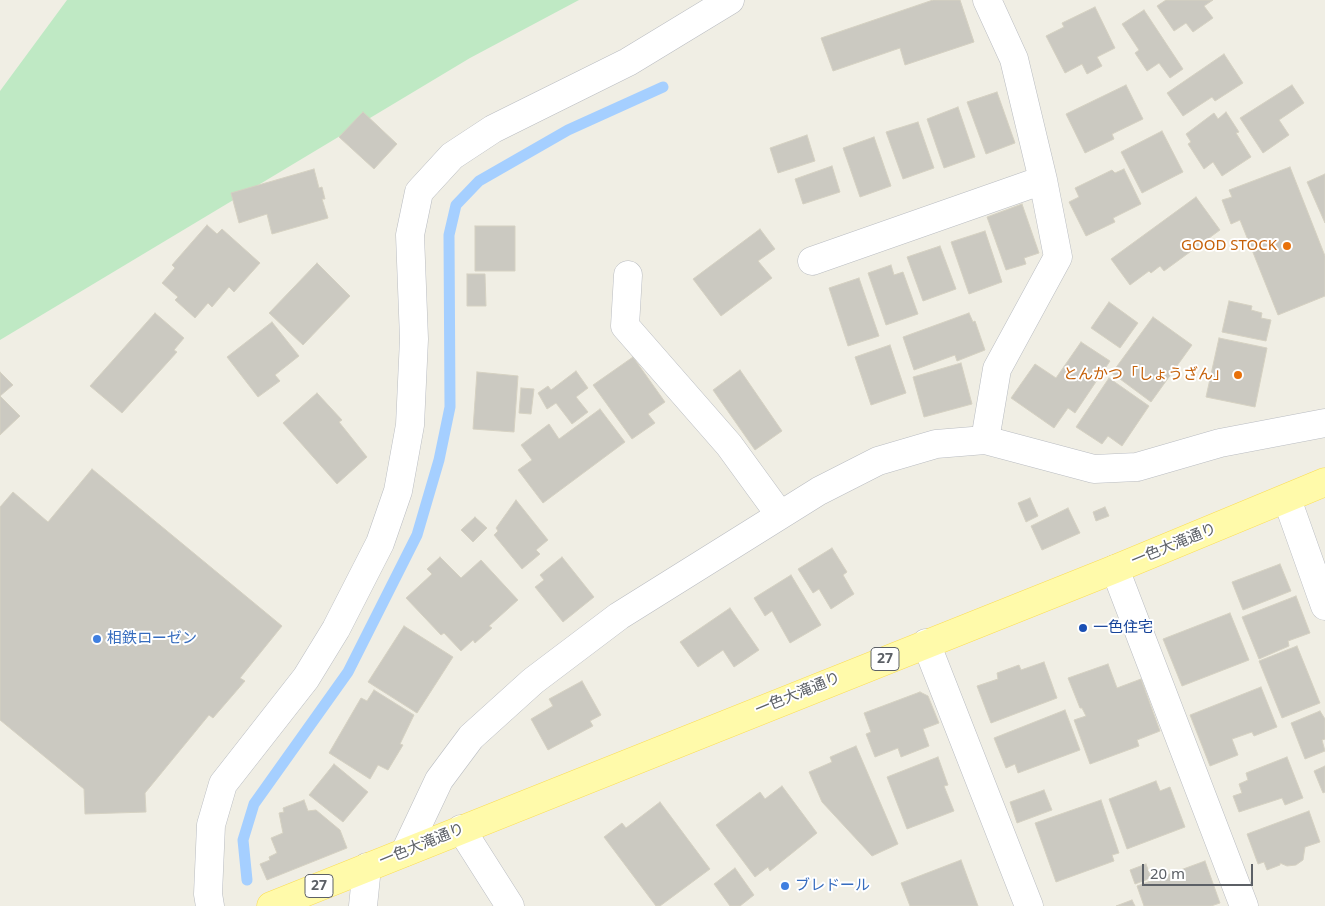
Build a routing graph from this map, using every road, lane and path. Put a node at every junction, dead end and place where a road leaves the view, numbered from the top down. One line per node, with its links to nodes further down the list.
1 (730, 0): 17 (street)
2 (987, 0): 3 (street)
3 (1043, 180): 4 (street); 7 (street)
4 (812, 260)
5 (628, 275): 10 (street)
6 (1325, 423): 7 (street)
7 (985, 440): 10 (street)
8 (1325, 482): 9 (main road, 一色大滝通り / 27)
9 (1288, 498): 11 (main road, 一色大滝通り / 27); 12 (street)
10 (780, 515): 15 (street)
11 (1115, 569): 13 (main road, 一色大滝通り / 27); 22 (street)
12 (1325, 606)
13 (926, 643): 14 (main road, 一色大滝通り / 27); 21 (street)
14 (461, 829): 15 (main road, 一色大滝通り / 27); 20 (street)
15 (405, 852): 16 (main road, 一色大滝通り / 27)
16 (368, 867): 18 (main road, 一色大滝通り / 27); 19 (street)
17 (210, 906)
18 (271, 906)
19 (363, 906)
20 (510, 906)
21 (1029, 906)
22 (1244, 906)

